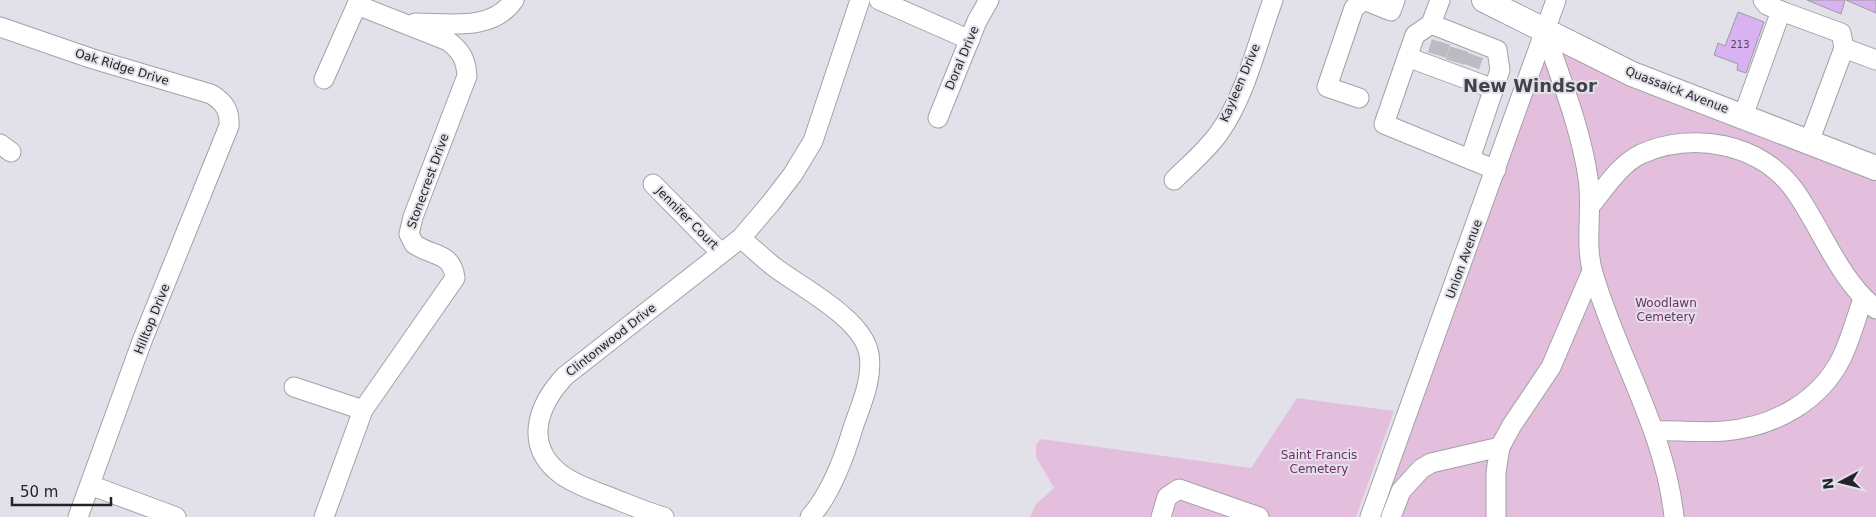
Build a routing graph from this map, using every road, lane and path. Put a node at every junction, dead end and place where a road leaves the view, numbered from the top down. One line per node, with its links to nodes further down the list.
1 (514, 0): 14 (street)
2 (860, 0): 36 (street, Clintonwood Drive)
3 (879, 0): 17 (street)
4 (989, 0): 17 (street, Doral Drive)
5 (1273, 0): 33 (street, Kayleen Drive)
6 (1395, 0): 10 (street)
7 (1440, 0): 18 (street)
8 (1520, 0): 12 (main road)
9 (1556, 0): 16 (street, Union Avenue)
10 (1364, 1): 25 (street)
11 (358, 2): 14 (street, Stonecrest Drive); 23 (street, Stonecrest Drive)
12 (1488, 2): 16 (main road, Quassaick Avenue)
13 (1770, 4): 19 (street); 26 (street)
14 (406, 23): 41 (street, Stonecrest Drive)
15 (0, 27): 28 (street, Oak Ridge Drive)
16 (1545, 32): 26 (main road, Quassaick Avenue); 32 (street, Union Avenue); 35 (street)
17 (970, 40): 27 (street, Doral Drive)
18 (1438, 43): 20 (street); 20 (street); 21 (street); 21 (street)
19 (1844, 48): 22 (street); 29 (street)
20 (1407, 57): 30 (street)
21 (1465, 58): 24 (street); 24 (street)
22 (1876, 60)
23 (324, 79)
24 (1494, 89): 30 (street)
25 (1359, 98)
26 (1743, 116): 29 (main road, Quassaick Avenue)
27 (938, 118)
28 (229, 122): 44 (street, Hilltop Drive)
29 (1808, 142): 31 (main road, Quassaick Avenue)
30 (1470, 158): 32 (street)
31 (1876, 168)
32 (1496, 170): 52 (street, Union Avenue)
33 (1174, 180)
34 (653, 184): 37 (street, Jennifer Court)
35 (1591, 205): 38 (street); 39 (street)
36 (741, 238): 37 (street, Clintonwood Drive); 49 (street)
37 (720, 252): 48 (street, Clintonwood Drive)
38 (1592, 271): 42 (street); 43 (street)
39 (1870, 304): 42 (street)
40 (294, 387): 41 (street)
41 (364, 410): 47 (street, Stonecrest Drive)
42 (1655, 431): 55 (street)
43 (1500, 447): 53 (street); 54 (street)
44 (90, 485): 45 (street, Hilltop Drive); 46 (street)
45 (78, 517)
46 (176, 517)
47 (324, 517)
48 (664, 517)
49 (810, 517)
50 (1161, 517): 51 (street)
51 (1259, 517)
52 (1370, 517)
53 (1391, 517)
54 (1496, 517)
55 (1674, 517)

